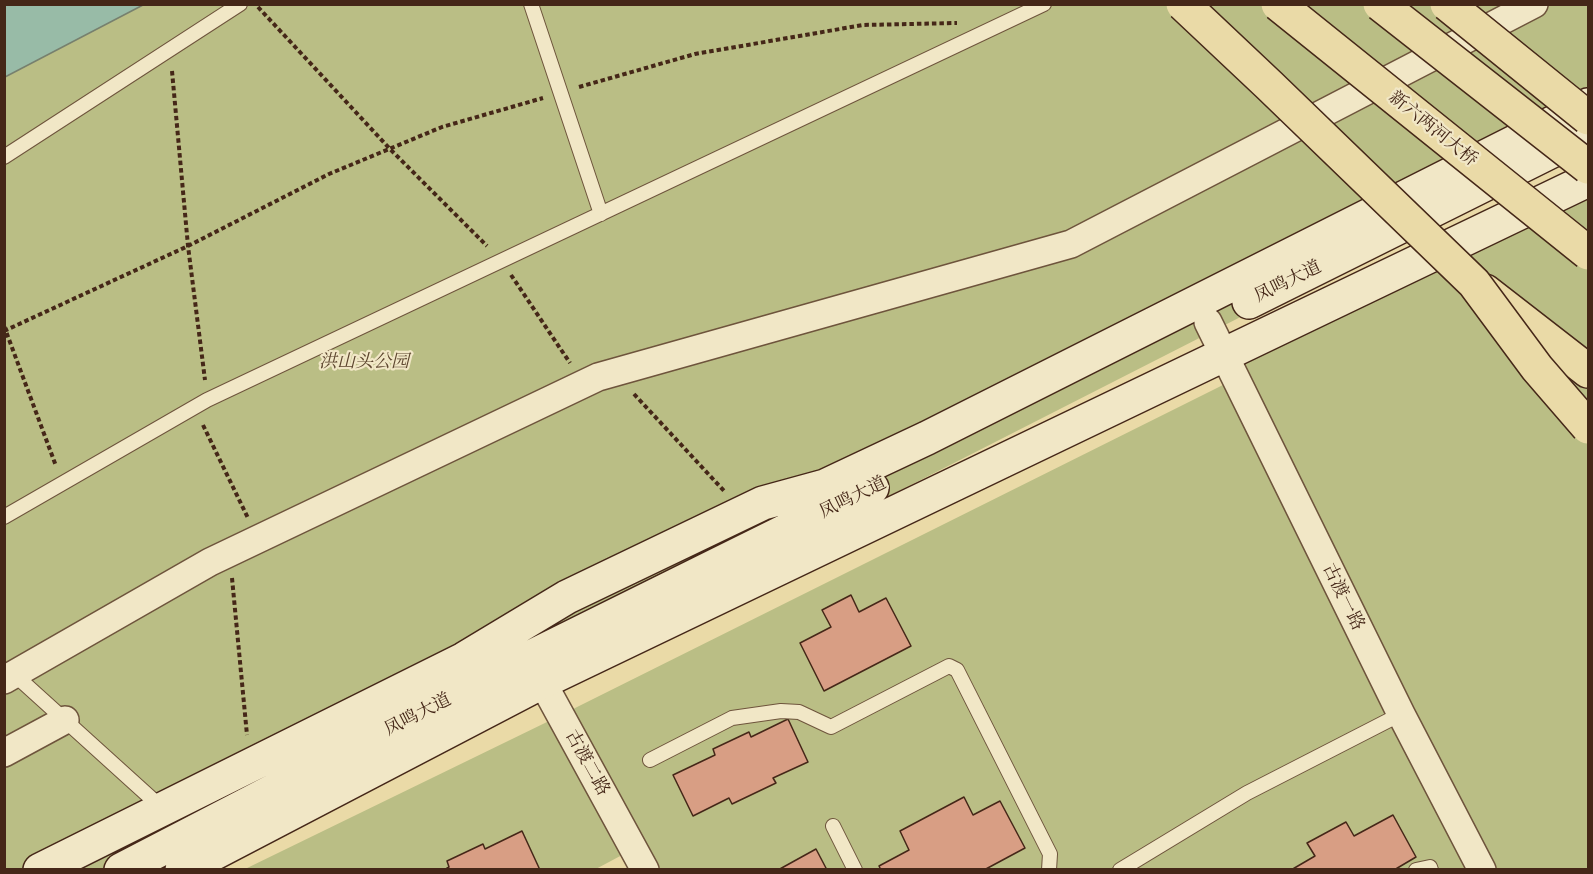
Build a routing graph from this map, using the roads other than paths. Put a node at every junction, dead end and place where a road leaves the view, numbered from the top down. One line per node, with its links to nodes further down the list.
1 (240, 4): 12 (lane)
2 (531, 4): 15 (lane)
3 (1044, 4): 15 (lane)
4 (1183, 4): 17 (main road, bridge)
5 (1278, 4): 16 (main road, 新六两河大桥, bridge)
6 (1380, 4): 13 (main road, bridge)
7 (1447, 4): 10 (main road, bridge)
8 (1534, 4): 24 (street)
9 (1588, 105): 29 (main road)
10 (1588, 118)
11 (1588, 134): 18 (main road, 凤鸣大道)
12 (4, 157)
13 (1588, 166)
14 (1588, 180): 19 (main road, 凤鸣大道)
15 (601, 214): 22 (lane)
16 (1588, 253)
17 (1474, 283): 20 (main road, bridge); 21 (main road, bridge)
18 (1208, 322): 19 (street, 古渡一路); 23 (main road, 凤鸣大道)
19 (1224, 356): 23 (main road, 凤鸣大道); 25 (street, 古渡一路)
20 (1588, 371)
21 (1588, 427)
22 (4, 517)
23 (536, 670): 32 (main road, 凤鸣大道); 33 (main road, 凤鸣大道); 34 (street, 古渡二路)
24 (10, 677): 26 (lane)
25 (1401, 714): 37 (lane); 40 (street, 古渡一路)
26 (65, 720): 27 (street); 29 (lane)
27 (4, 753)
28 (650, 760): 36 (lane)
29 (163, 809): 31 (main road)
30 (833, 826): 35 (lane)
31 (40, 870)
32 (121, 870)
33 (182, 870)
34 (645, 870)
35 (855, 870)
36 (1048, 870)
37 (1120, 870)
38 (1416, 870): 39 (lane)
39 (1431, 870)
40 (1482, 870)

